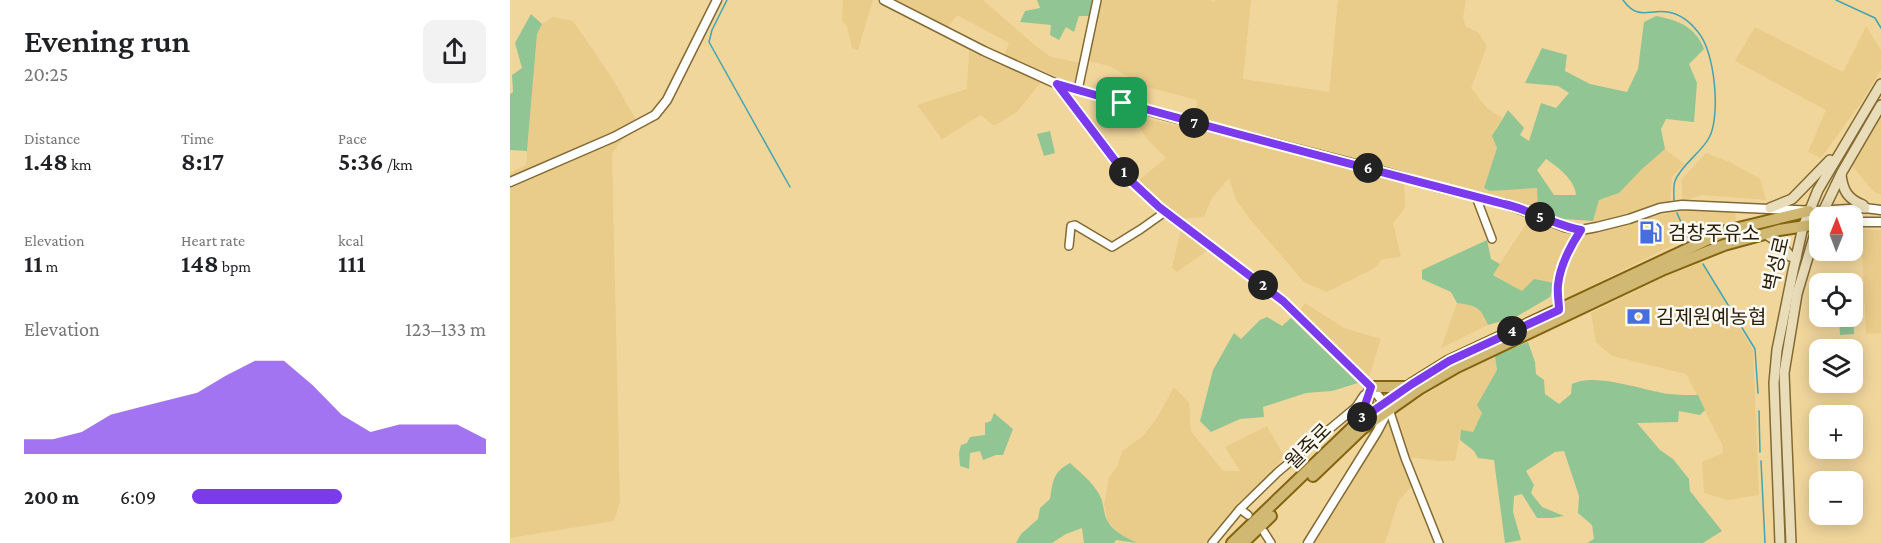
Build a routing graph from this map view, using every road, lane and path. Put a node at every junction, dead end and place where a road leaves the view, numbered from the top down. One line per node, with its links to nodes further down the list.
1 (717, 0): 10 (street)
2 (884, 0): 4 (street)
3 (1097, 0): 6 (street)
4 (1057, 84): 6 (street); 18 (street)
5 (1881, 84): 8 (main road, 벽성로)
6 (1078, 90): 11 (street)
7 (1881, 105): 9 (main road, 벽성로)
8 (1840, 150): 12 (main road, 벽성로); 14 (main road)
9 (1841, 175): 13 (main road, 벽성로); 15 (main road)
10 (510, 182)
11 (1476, 197): 23 (street); 25 (street)
12 (1811, 207)
13 (1826, 207)
14 (1770, 208): 17 (street); 23 (street)
15 (1865, 208): 16 (street, 월죽로)
16 (1881, 210)
17 (1809, 211): 22 (main road, 벽성로); 30 (main road, 월죽로)
18 (1165, 212): 26 (street); 31 (street)
19 (1863, 222): 20 (street)
20 (1881, 222)
21 (1809, 223): 22 (main road, 월죽로)
22 (1804, 225): 24 (main road, 월죽로); 29 (main road, 벽성로)
23 (1581, 230): 30 (street)
24 (1766, 234): 29 (main road); 33 (main road, 월죽로)
25 (1492, 239)
26 (1069, 246)
27 (1809, 251): 28 (main road, 벽성로)
28 (1808, 254): 45 (main road, 벽성로)
29 (1796, 258): 44 (main road, 벽성로)
30 (1559, 310): 32 (main road, 월죽로)
31 (1369, 385): 32 (main road); 33 (street); 34 (main road); 35 (street)
32 (1408, 387): 33 (main road, 월죽로)
33 (1387, 406): 34 (main road, 월죽로); 40 (main road, 월죽로); 42 (street); 43 (street)
34 (1360, 420): 39 (main road, 월죽로)
35 (1240, 509): 36 (street); 38 (street)
36 (1248, 515)
37 (1264, 532): 41 (street)
38 (1212, 543)
39 (1232, 543)
40 (1243, 543)
41 (1271, 543)
42 (1308, 543)
43 (1439, 543)
44 (1780, 543)
45 (1791, 543)

